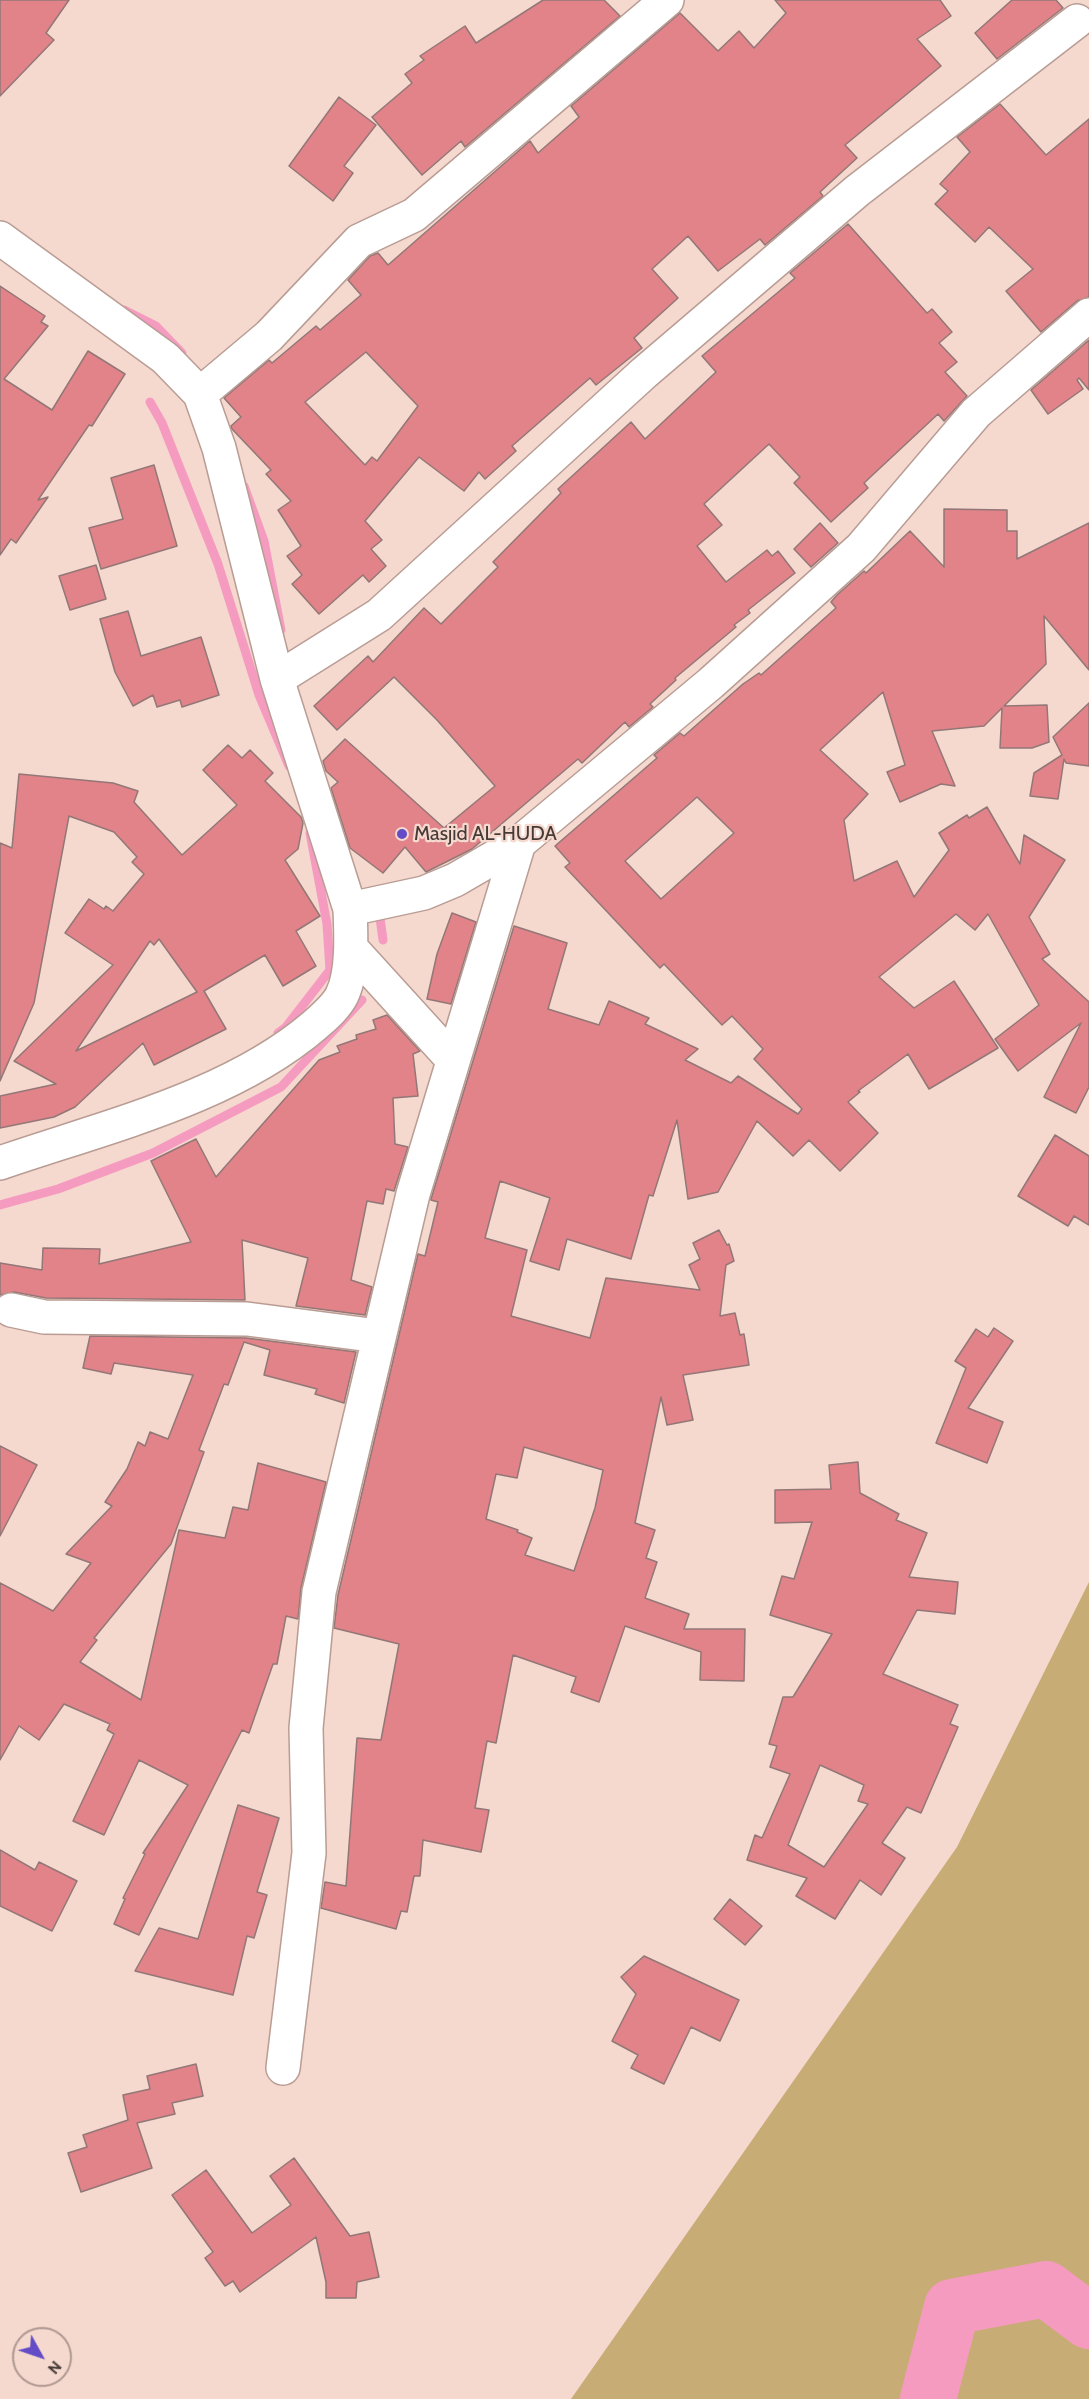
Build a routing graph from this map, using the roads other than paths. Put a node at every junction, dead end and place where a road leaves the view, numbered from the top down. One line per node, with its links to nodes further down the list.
1 (667, 0): 5 (street)
2 (1077, 21): 6 (street)
3 (0, 238): 5 (street)
4 (1089, 315): 7 (street)
5 (200, 394): 6 (street)
6 (277, 679): 8 (street)
7 (519, 843): 8 (street); 10 (street)
8 (350, 909): 9 (street)
9 (352, 949): 10 (street); 11 (street)
10 (453, 1060): 13 (street)
11 (0, 1163)
12 (11, 1310): 13 (street)
13 (378, 1336): 14 (street)
14 (283, 2068)

